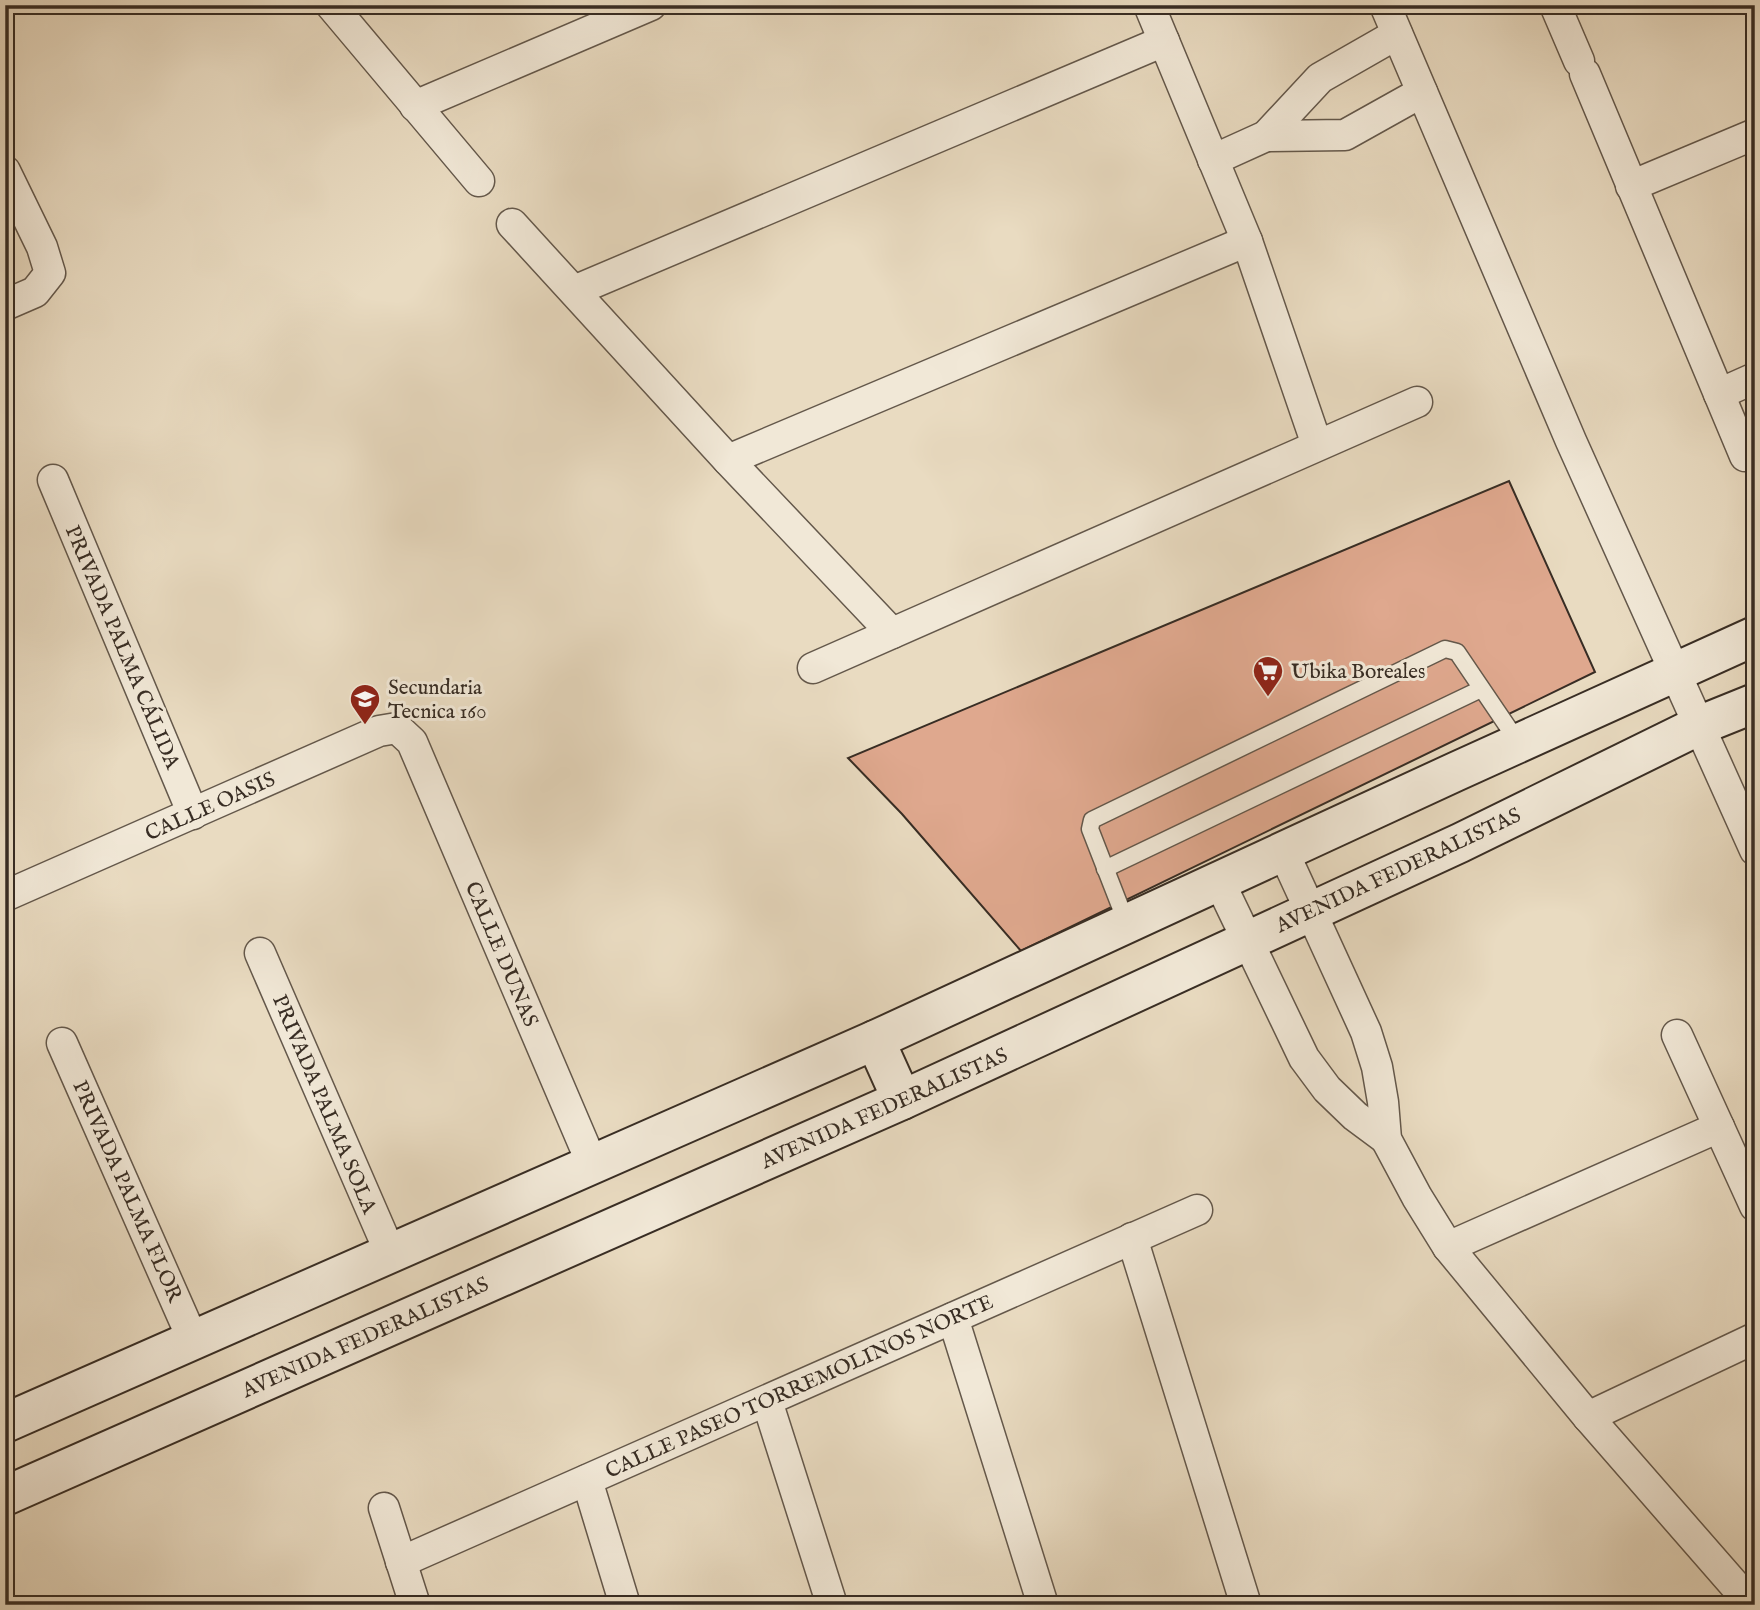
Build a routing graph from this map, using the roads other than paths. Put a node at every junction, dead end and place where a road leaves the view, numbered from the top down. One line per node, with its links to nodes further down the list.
1 (331, 5): 9 (street)
2 (651, 5): 9 (street)
3 (1149, 5): 7 (street)
4 (1385, 5): 6 (street)
5 (1555, 5): 15 (street)
6 (1397, 34): 8 (street); 11 (street)
7 (1164, 41): 12 (street); 18 (street)
8 (1422, 92): 11 (street); 30 (street)
9 (415, 106): 14 (street)
10 (1755, 134): 15 (street)
11 (1266, 136): 12 (street)
12 (1213, 160): 17 (street)
13 (5, 172): 19 (street)
14 (479, 181)
15 (1632, 186): 21 (street)
16 (512, 224): 18 (street)
17 (1247, 241): 23 (street); 25 (street)
18 (574, 291): 25 (street)
19 (5, 305)
20 (1755, 378): 21 (street)
21 (1719, 394): 24 (street)
22 (1417, 402): 23 (street)
23 (1317, 445): 27 (street)
24 (1745, 456)
25 (728, 460): 27 (street)
26 (53, 480): 36 (street, PRIVADA PALMA CÁLIDA)
27 (892, 633): 29 (street)
28 (1755, 636): 30 (street)
29 (813, 668)
30 (1674, 672): 33 (street); 35 (street)
31 (1482, 689): 35 (lane); 39 (lane); 39 (lane)
32 (1755, 703): 33 (street, AVENIDA FEDERALISTAS)
33 (1698, 726): 37 (street); 42 (street, AVENIDA FEDERALISTAS)
34 (412, 742): 36 (street, CALLE OASIS); 52 (street, CALLE DUNAS)
35 (1518, 743): 38 (street)
36 (193, 814): 41 (street, CALLE OASIS)
37 (1755, 850)
38 (1283, 851): 40 (street); 42 (street)
39 (1105, 869): 43 (lane)
40 (1219, 881): 43 (street); 44 (street)
41 (5, 896)
42 (1311, 911): 44 (street, AVENIDA FEDERALISTAS); 51 (street)
43 (1127, 924): 47 (street)
44 (1247, 940): 49 (street, AVENIDA FEDERALISTAS); 51 (street)
45 (260, 953): 57 (street, PRIVADA PALMA SOLA)
46 (1676, 1035): 50 (street)
47 (875, 1041): 49 (street); 52 (street)
48 (62, 1043): 60 (street, PRIVADA PALMA FLOR)
49 (902, 1100): 65 (street, AVENIDA FEDERALISTAS)
50 (1719, 1127): 53 (street); 56 (street)
51 (1386, 1139): 56 (street)
52 (593, 1166): 57 (street)
53 (1755, 1206)
54 (1197, 1210): 55 (street, CALLE PASEO TORREMOLINOS NORTE)
55 (1132, 1238): 58 (street, CALLE PASEO TORREMOLINOS NORTE); 73 (street)
56 (1448, 1247): 62 (street)
57 (391, 1255): 60 (street)
58 (953, 1318): 61 (street, CALLE PASEO TORREMOLINOS NORTE); 72 (street)
59 (1755, 1338): 62 (street)
60 (193, 1340): 63 (street)
61 (767, 1401): 64 (street, CALLE PASEO TORREMOLINOS NORTE); 71 (street)
62 (1588, 1416): 68 (street)
63 (5, 1423)
64 (587, 1480): 67 (street, CALLE PASEO TORREMOLINOS NORTE); 70 (street)
65 (5, 1496)
66 (384, 1508): 67 (street)
67 (401, 1562): 69 (street)
68 (1743, 1577): 74 (street)
69 (415, 1605)
70 (625, 1605)
71 (832, 1605)
72 (1043, 1605)
73 (1245, 1605)
74 (1752, 1605)

